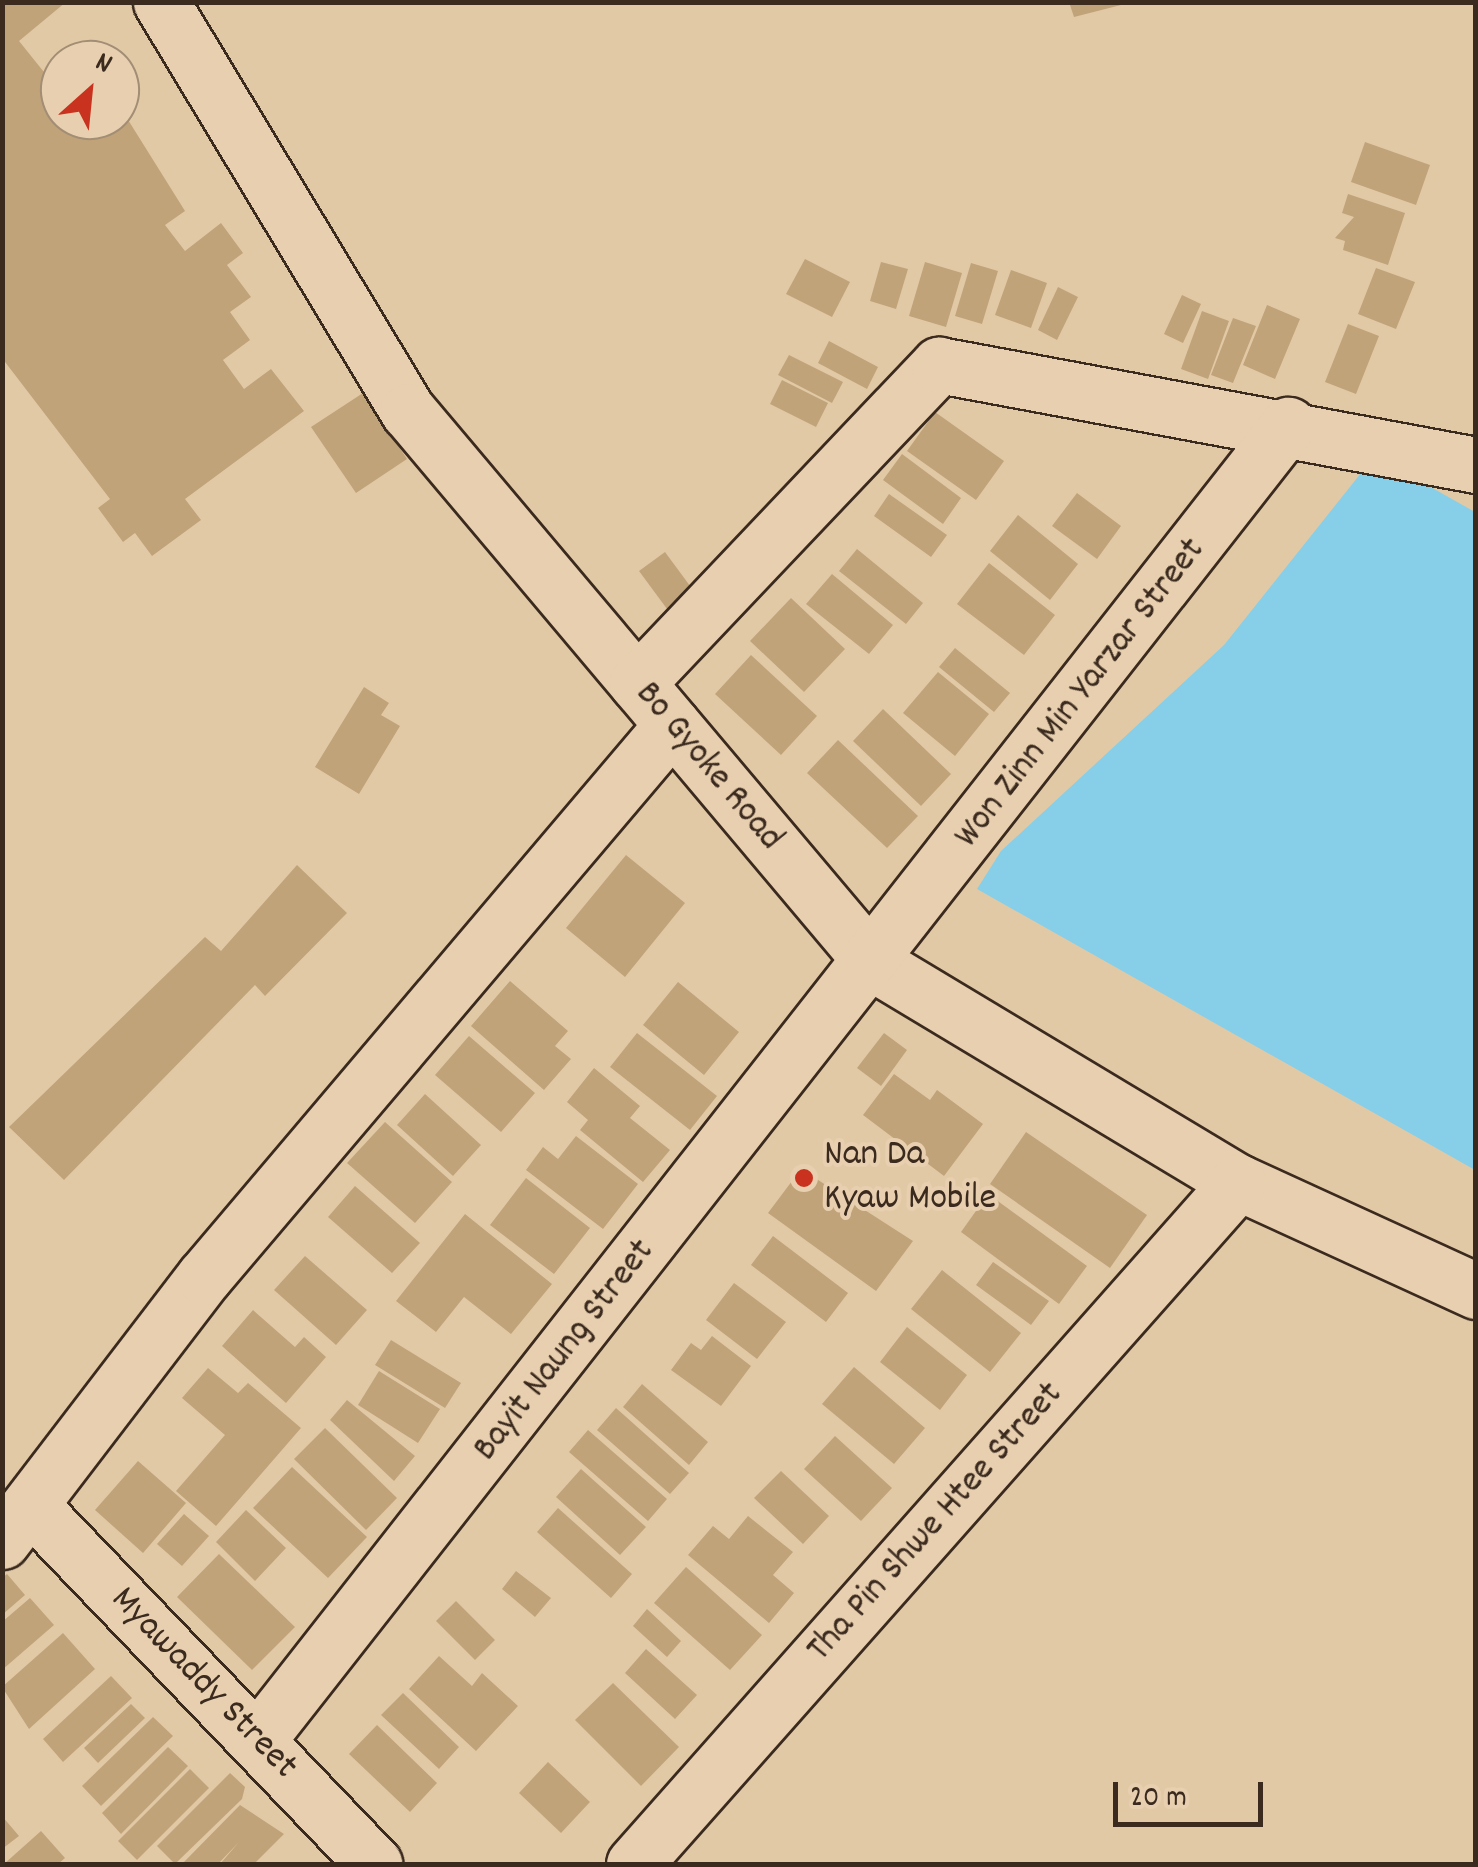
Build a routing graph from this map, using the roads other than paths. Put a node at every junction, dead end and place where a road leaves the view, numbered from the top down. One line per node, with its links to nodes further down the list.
1 (161, 2): 4 (street, Bo Gyoke Road)
2 (1288, 425): 3 (street); 4 (street); 6 (street, Won Zinn Min Yarzar Street)
3 (1476, 465)
4 (637, 683): 5 (street, Bo Gyoke Road)
5 (672, 726): 6 (street, Bo Gyoke Road); 9 (street)
6 (873, 963): 7 (street, Bo Gyoke Road); 10 (street, Bayit Naung Street)
7 (1238, 1182): 8 (street, Bo Gyoke Road); 12 (street, Tha Pin Shwe Htee Street)
8 (1476, 1291)
9 (17, 1524): 10 (street, Myawaddy Street)
10 (258, 1739): 11 (street, Myawaddy Street)
11 (374, 1864)
12 (634, 1864)

